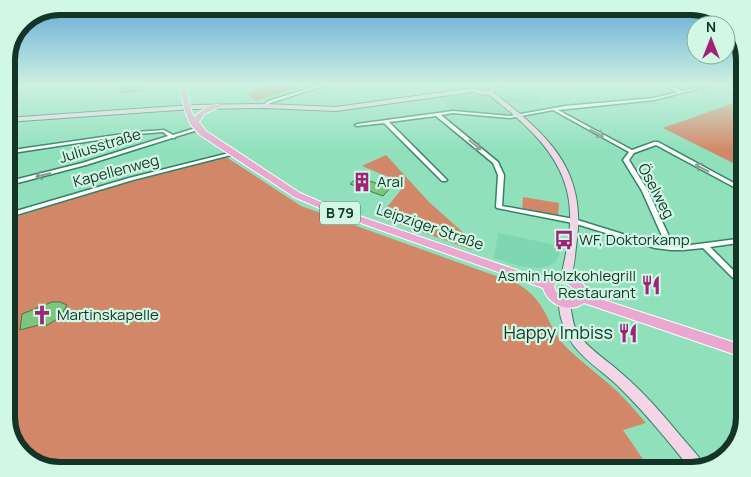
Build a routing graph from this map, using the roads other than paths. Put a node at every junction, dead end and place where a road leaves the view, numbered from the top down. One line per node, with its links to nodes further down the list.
1 (210, 106): 7 (street)
2 (218, 106): 14 (main road)
3 (272, 106): 4 (street)
4 (359, 106)
5 (509, 106): 10 (street)
6 (583, 106): 8 (street)
7 (187, 107): 11 (street); 14 (main road)
8 (554, 109): 10 (street); 17 (street, Öselweg, one-way to 17)
9 (437, 114): 10 (street); 12 (street); 23 (street, one-way to 23)
10 (518, 116): 23 (street)
11 (15, 119)
12 (385, 121): 13 (street); 19 (street)
13 (357, 125)
14 (197, 126): 15 (street, Juliusstraße); 18 (main road, Leipziger Straße / B 79)
15 (174, 137): 16 (street); 20 (street, Juliusstraße, one-way to 20)
16 (15, 152)
17 (632, 152): 21 (street, one-way to 17); 26 (street, Öselweg)
18 (233, 153): 22 (street, Kapellenweg); 29 (main road, Leipziger Straße / B 79)
19 (444, 180)
20 (15, 182)
21 (736, 186)
22 (15, 213)
23 (574, 221): 26 (street); 28 (street)
24 (736, 241): 25 (street)
25 (704, 245): 26 (street); 27 (street)
26 (671, 248)
27 (736, 277)
28 (566, 278): 29 (main road); 30 (main road)
29 (548, 285): 31 (main road, Leipziger Straße / B 79)
30 (583, 298): 31 (main road); 32 (main road)
31 (564, 303): 33 (street)
32 (736, 349)
33 (693, 462)

